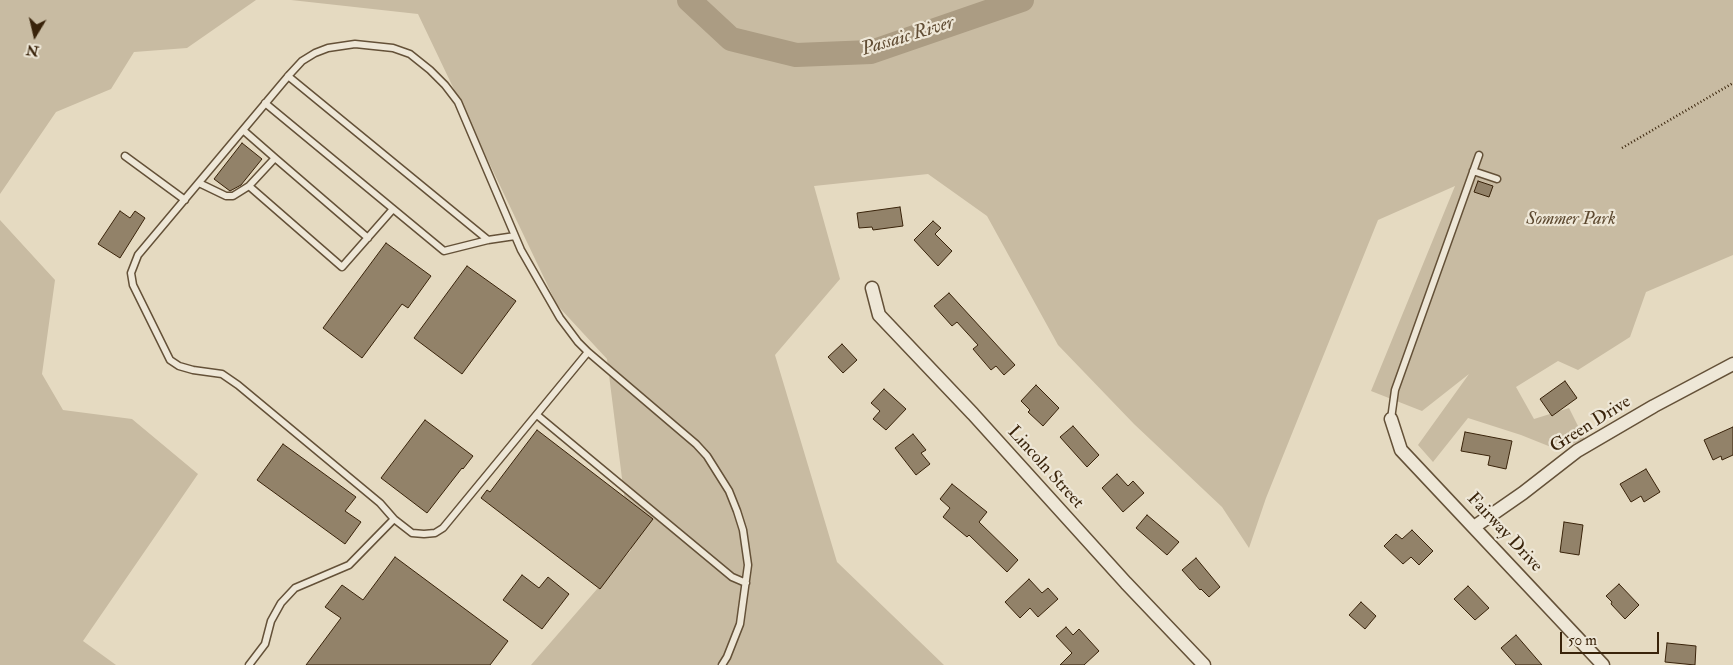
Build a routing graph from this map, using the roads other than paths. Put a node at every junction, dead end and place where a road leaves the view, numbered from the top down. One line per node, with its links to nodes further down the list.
1 (288, 76): 2 (lane); 13 (lane); 15 (lane)
2 (265, 103): 3 (lane); 12 (lane)
3 (243, 130): 6 (lane); 9 (lane)
4 (1479, 155): 7 (lane)
5 (125, 156): 11 (lane)
6 (275, 158): 10 (lane); 14 (lane)
7 (1474, 171): 8 (lane); 20 (lane)
8 (1497, 179)
9 (199, 183): 10 (lane); 11 (lane)
10 (249, 186): 14 (lane)
11 (185, 200): 21 (lane)
12 (393, 209): 14 (lane); 15 (lane)
13 (515, 236): 15 (lane); 17 (lane)
14 (368, 238)
15 (488, 240)
16 (872, 288): 26 (street, Lincoln Street)
17 (588, 352): 19 (lane); 23 (lane)
18 (1733, 364): 22 (street, Green Drive)
19 (537, 415): 21 (lane); 23 (lane)
20 (1391, 419): 22 (street, Fairway Drive)
21 (394, 519): 24 (lane)
22 (1474, 527): 27 (street, Fairway Drive)
23 (746, 583): 25 (lane)
24 (249, 665)
25 (722, 665)
26 (1204, 665)
27 (1603, 665)

